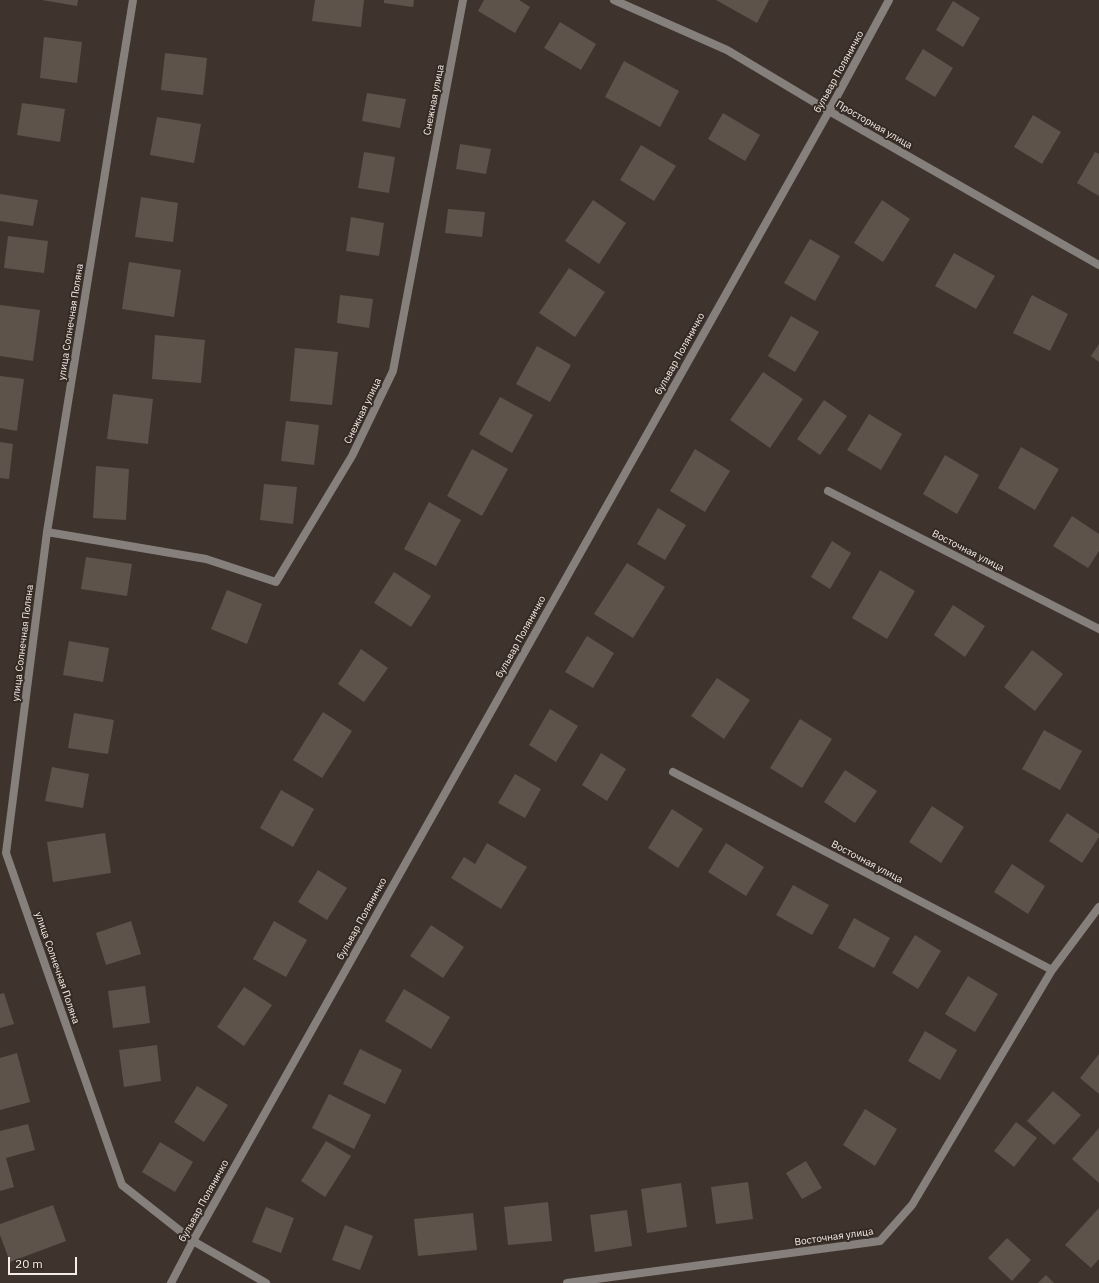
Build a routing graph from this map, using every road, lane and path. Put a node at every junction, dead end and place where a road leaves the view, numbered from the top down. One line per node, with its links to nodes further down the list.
1 (133, 0): 8 (street, улица Солнечная Поляна)
2 (463, 0): 8 (street, Снежная улица)
3 (614, 0): 5 (street, Просторная улица)
4 (889, 0): 5 (street, бульвар Поляничко)
5 (829, 110): 6 (street, Просторная улица); 13 (street, бульвар Поляничко)
6 (1099, 265)
7 (828, 491): 9 (street, Восточная улица)
8 (47, 532): 13 (street, улица Солнечная Поляна)
9 (1099, 629)
10 (673, 772): 12 (street, Восточная улица)
11 (1099, 907): 12 (street, Восточная улица)
12 (1052, 970): 16 (street, Восточная улица)
13 (193, 1240): 14 (street, бульвар Поляничко); 15 (street)
14 (171, 1283)
15 (266, 1283)
16 (567, 1283)

